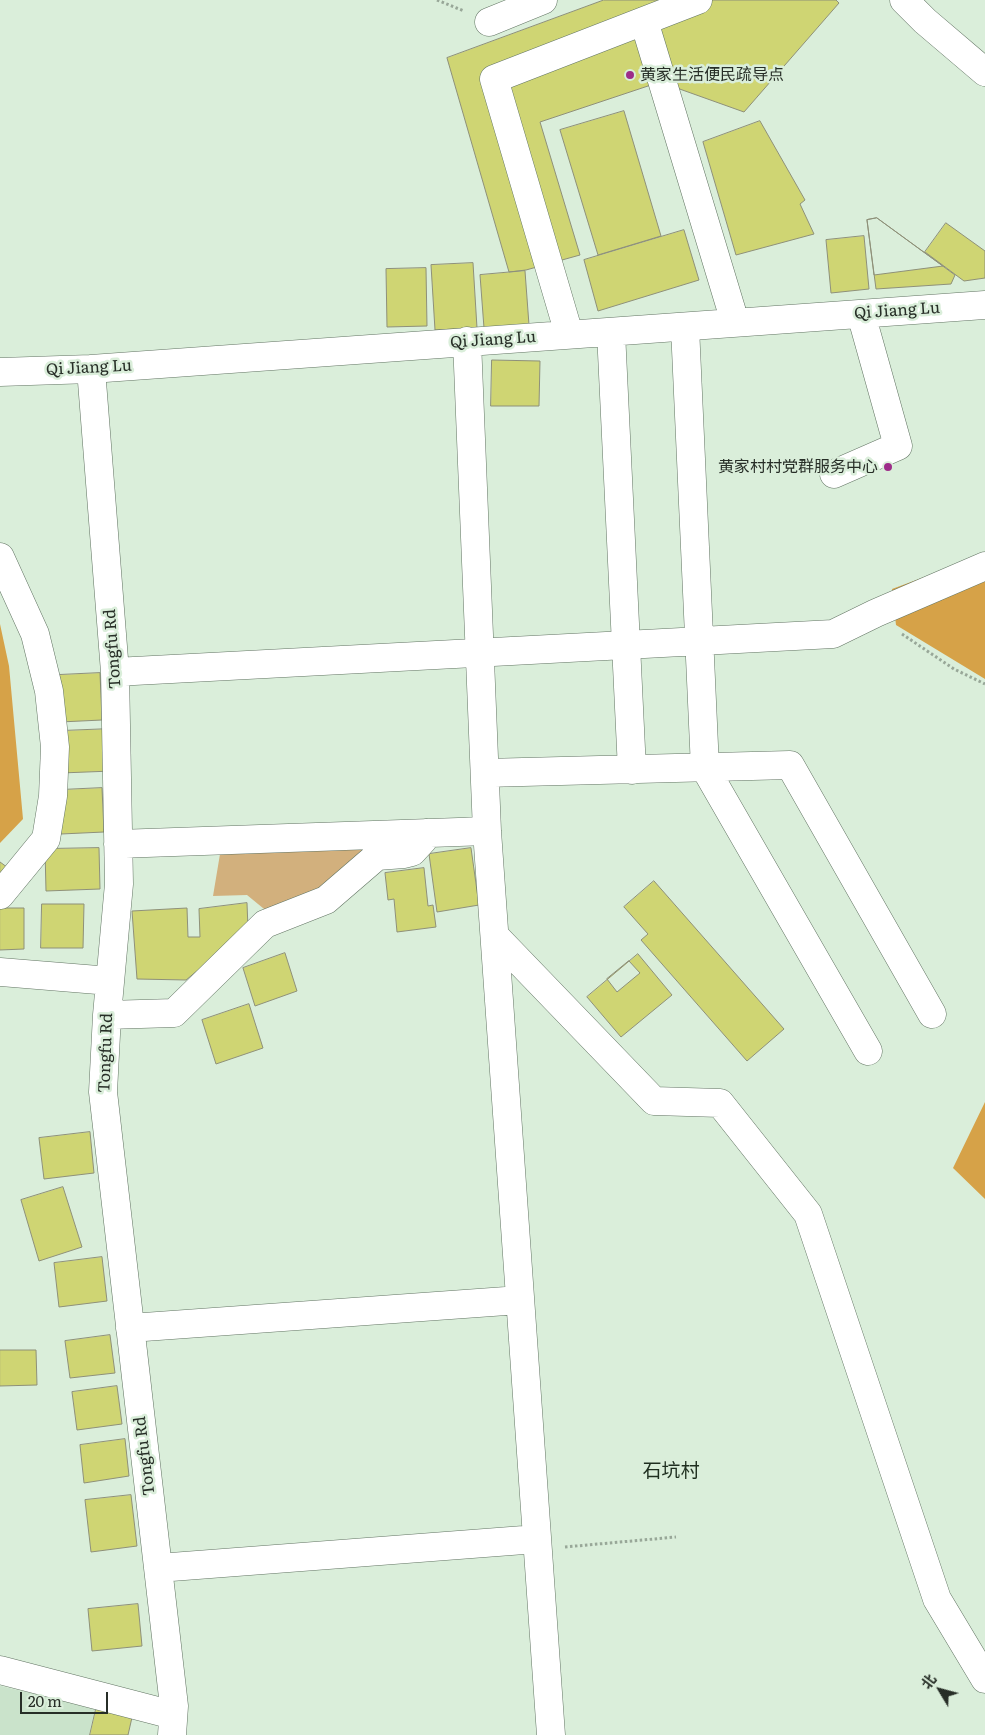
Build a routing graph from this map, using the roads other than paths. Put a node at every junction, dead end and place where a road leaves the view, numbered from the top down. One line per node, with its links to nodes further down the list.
1 (543, 0): 5 (street)
2 (698, 0): 4 (street)
3 (904, 0): 6 (street)
4 (644, 21): 9 (street); 12 (street)
5 (489, 22)
6 (985, 72)
7 (985, 305): 8 (street, Qi Jiang Lu)
8 (861, 314): 9 (street, Qi Jiang Lu); 16 (street)
9 (735, 322): 10 (street, Qi Jiang Lu)
10 (685, 327): 11 (street, Qi Jiang Lu); 19 (street)
11 (611, 332): 12 (street, Qi Jiang Lu); 20 (street)
12 (569, 334): 13 (street, Qi Jiang Lu)
13 (467, 341): 14 (street, Qi Jiang Lu); 21 (street)
14 (91, 369): 15 (street, Qi Jiang Lu); 22 (street, Tongfu Rd)
15 (0, 372)
16 (834, 474)
17 (0, 557): 29 (street)
18 (985, 566): 19 (street)
19 (699, 641): 20 (street); 23 (street)
20 (626, 645): 21 (street); 24 (street)
21 (480, 653): 22 (street); 25 (street)
22 (115, 672): 28 (street, Tongfu Rd)
23 (705, 768): 24 (street); 33 (street); 35 (street)
24 (632, 770): 25 (street)
25 (484, 773): 26 (street)
26 (487, 831): 27 (street); 30 (street)
27 (426, 833): 28 (street); 34 (street)
28 (118, 844): 32 (street, Tongfu Rd)
29 (0, 895)
30 (495, 936): 36 (street); 41 (street)
31 (0, 972): 32 (street)
32 (110, 981): 34 (street, Tongfu Rd)
33 (932, 1014)
34 (107, 1015): 37 (street, Tongfu Rd)
35 (868, 1051)
36 (520, 1300): 37 (street); 38 (street)
37 (130, 1328): 39 (street, Tongfu Rd)
38 (537, 1545): 39 (street); 43 (street)
39 (158, 1568): 42 (street, Tongfu Rd)
40 (0, 1670): 42 (street)
41 (985, 1679)
42 (173, 1725)
43 (551, 1735)

